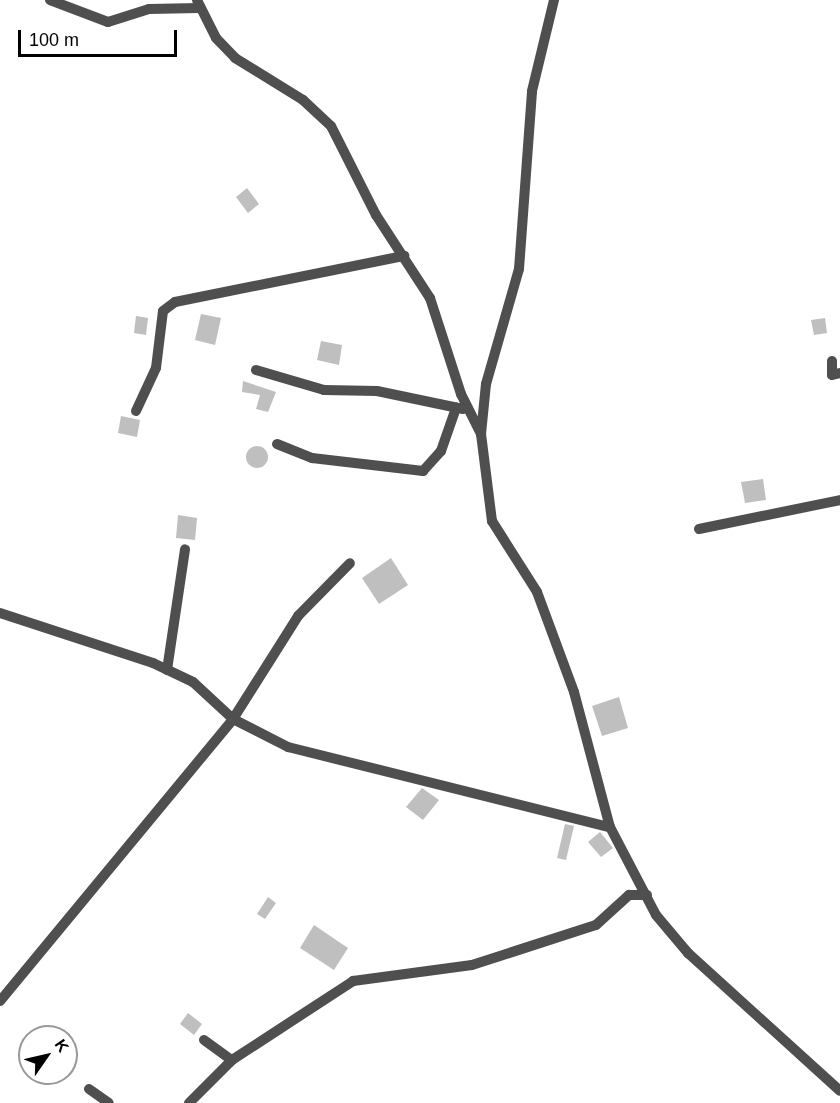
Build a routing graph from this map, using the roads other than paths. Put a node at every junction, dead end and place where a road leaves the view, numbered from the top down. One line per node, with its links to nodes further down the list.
1 (50, 0): 3 (street)
2 (554, 0): 10 (street)
3 (198, 4): 4 (street)
4 (404, 256): 8 (street); 9 (street)
5 (832, 361): 7 (street)
6 (256, 370): 8 (street)
7 (840, 373)
8 (462, 409): 10 (street); 11 (street)
9 (136, 411)
10 (481, 434): 19 (street)
11 (277, 444)
12 (840, 500): 13 (street)
13 (699, 529)
14 (185, 549): 17 (street)
15 (350, 563): 18 (street)
16 (0, 613): 17 (street)
17 (167, 670): 18 (street)
18 (233, 719): 19 (street); 21 (street)
19 (610, 827): 20 (street)
20 (647, 895): 23 (street); 25 (street)
21 (0, 1001)
22 (204, 1040): 23 (street)
23 (232, 1060): 27 (street)
24 (89, 1089): 26 (street)
25 (840, 1090)
26 (109, 1103)
27 (189, 1103)

